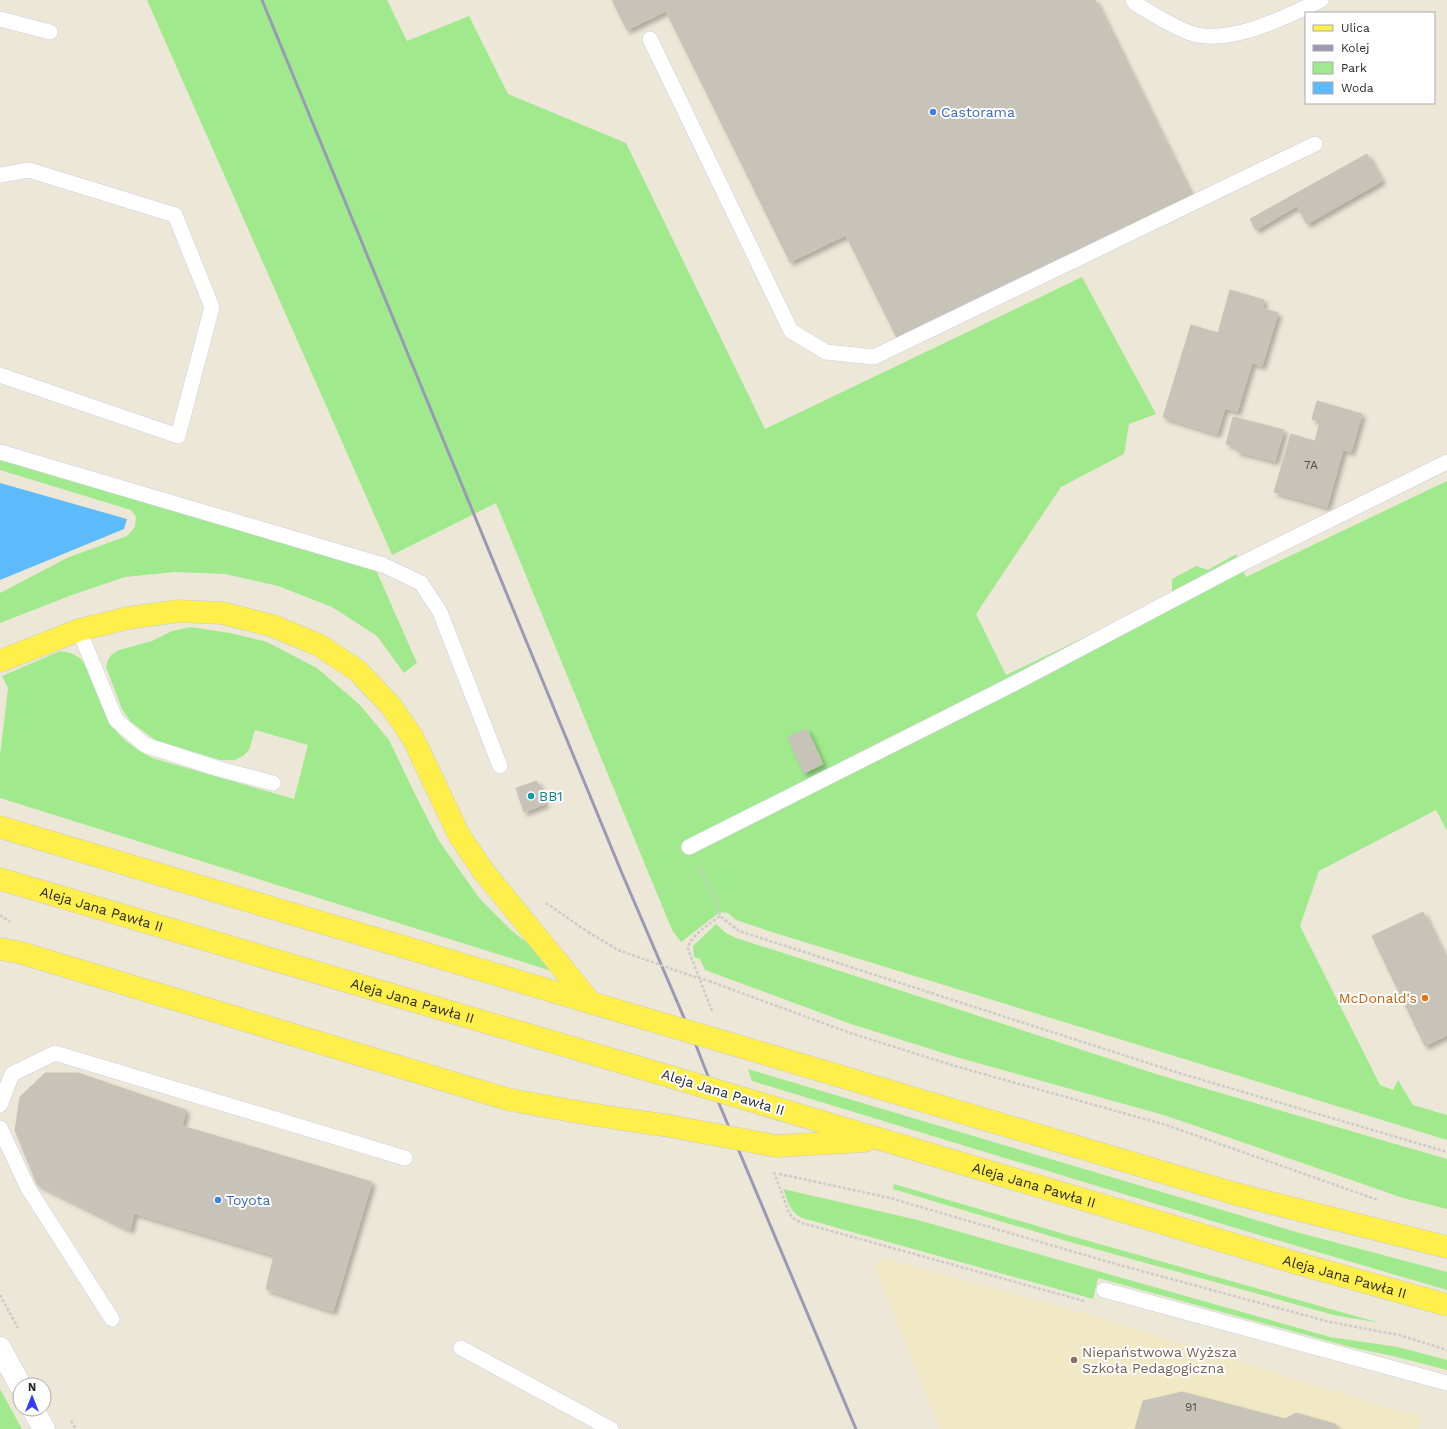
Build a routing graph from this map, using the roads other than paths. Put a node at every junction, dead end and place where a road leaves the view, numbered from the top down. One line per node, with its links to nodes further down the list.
1 (1133, 0): 2 (lane)
2 (1321, 0)
3 (0, 19): 4 (lane)
4 (50, 32)
5 (650, 39): 6 (lane)
6 (1315, 144)
7 (0, 175): 8 (lane)
8 (0, 375)
9 (0, 452): 13 (lane)
10 (1447, 462): 16 (lane)
11 (79, 630): 12 (main road); 14 (lane); 19 (main road)
12 (0, 661)
13 (500, 766)
14 (273, 783)
15 (0, 827): 19 (main road)
16 (689, 847)
17 (0, 879): 22 (main road, Aleja Jana Pawła II, bridge)
18 (0, 949): 22 (main road, bridge)
19 (591, 1002): 24 (main road, bridge)
20 (0, 1105): 23 (lane)
21 (0, 1128): 27 (lane)
22 (883, 1141): 26 (main road, Aleja Jana Pawła II)
23 (405, 1158)
24 (1447, 1248)
25 (1104, 1290): 31 (lane)
26 (1447, 1305)
27 (112, 1319)
28 (0, 1348): 30 (street)
29 (461, 1348): 34 (lane)
30 (16, 1377)
31 (1447, 1383)
32 (37, 1417): 33 (street)
33 (44, 1429)
34 (611, 1429)

